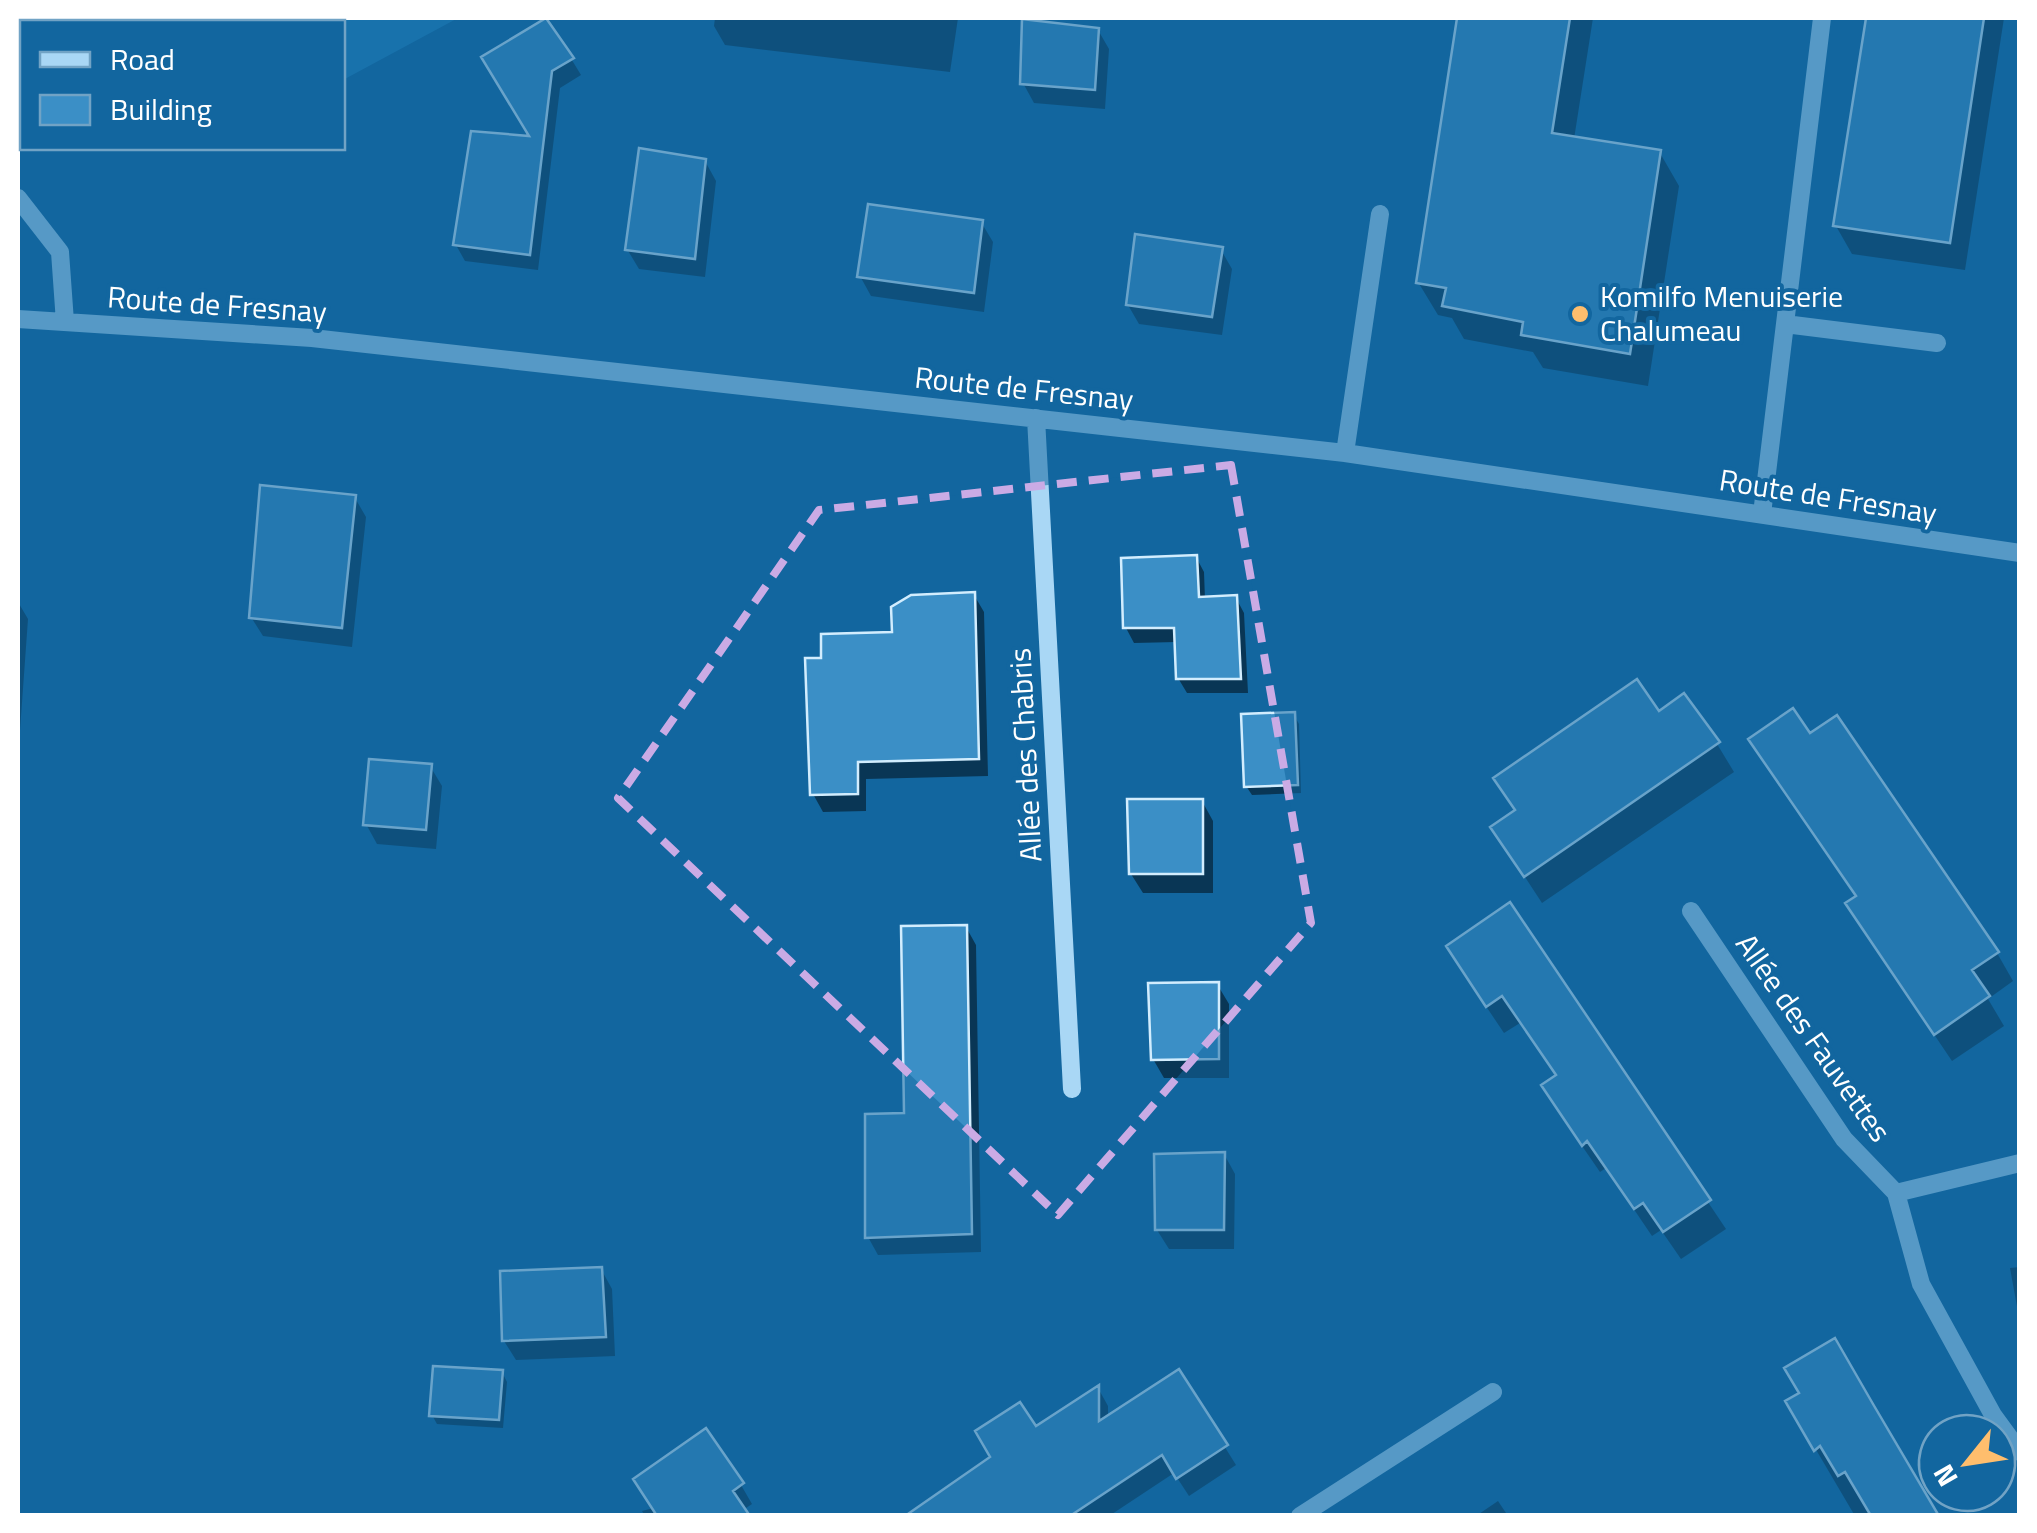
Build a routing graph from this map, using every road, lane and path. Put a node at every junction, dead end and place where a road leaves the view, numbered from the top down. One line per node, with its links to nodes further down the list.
1 (1822, 18): 6 (street)
2 (18, 198): 5 (street)
3 (1380, 214): 9 (street)
4 (18, 319): 5 (street, Route de Fresnay)
5 (65, 322): 8 (street, Route de Fresnay)
6 (1785, 324): 7 (street); 10 (street)
7 (1937, 343)
8 (1036, 418): 9 (street, Route de Fresnay); 13 (street, Allée des Chabris)
9 (1345, 452): 10 (street, Route de Fresnay)
10 (1762, 514): 11 (street, Route de Fresnay)
11 (2020, 553)
12 (1691, 911): 15 (street, Allée des Fauvettes)
13 (1072, 1089)
14 (2020, 1163): 15 (street)
15 (1896, 1193): 17 (street)
16 (1493, 1392): 18 (street)
17 (2020, 1452)
18 (1300, 1516)

